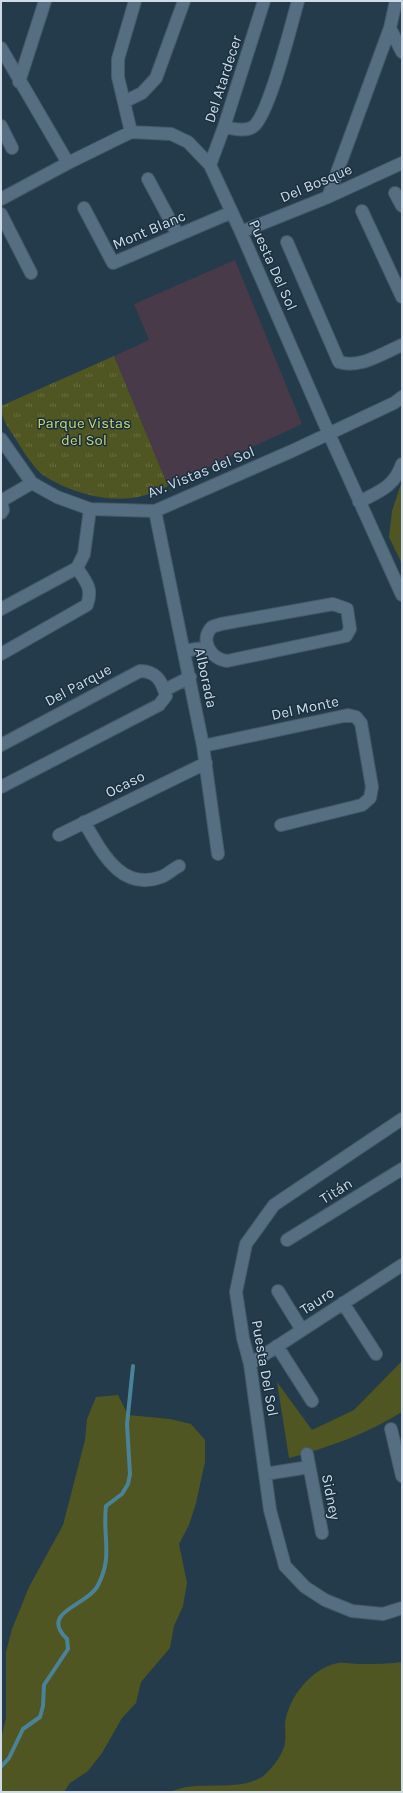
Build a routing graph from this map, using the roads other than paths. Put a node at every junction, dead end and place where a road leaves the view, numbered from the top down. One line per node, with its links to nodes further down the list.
1 (45, 1): 10 (street)
2 (136, 1): 11 (street)
3 (184, 1): 11 (street)
4 (264, 1): 13 (street, Del Atardecer)
5 (298, 1): 13 (street)
6 (396, 1): 7 (street)
7 (390, 28): 9 (street); 21 (street)
8 (1, 48): 10 (street)
9 (402, 52)
10 (19, 82): 16 (street)
11 (124, 102): 14 (street)
12 (1, 126): 15 (street)
13 (224, 127): 18 (street, Del Atardecer)
14 (131, 132): 16 (street, Puesta Del Sol); 18 (street, Puesta Del Sol)
15 (12, 148)
16 (68, 163): 22 (street, Puesta Del Sol)
17 (402, 163): 21 (street, Del Bosque)
18 (210, 166): 26 (street, Puesta Del Sol)
19 (148, 179): 29 (street)
20 (395, 193): 23 (street)
21 (328, 197): 28 (street, Del Bosque)
22 (1, 199)
23 (402, 206)
24 (84, 208): 29 (street, Mont Blanc)
25 (362, 211): 32 (street)
26 (232, 212): 28 (street, Puesta Del Sol); 29 (street, Mont Blanc)
27 (1, 214): 31 (street)
28 (241, 232): 35 (street, Puesta Del Sol)
29 (178, 235)
30 (287, 242): 33 (street)
31 (31, 273)
32 (402, 296)
33 (402, 345)
34 (402, 397): 35 (street, Av. Vistas del Sol)
35 (329, 434): 40 (street, Puesta Del Sol); 42 (street, Av. Vistas del Sol)
36 (1, 439): 38 (street, Av. Vistas del Sol)
37 (402, 464): 40 (street)
38 (32, 483): 39 (street); 41 (street, Av. Vistas del Sol)
39 (1, 501): 43 (street)
40 (359, 502): 45 (street, Puesta Del Sol)
41 (90, 510): 42 (street, Av. Vistas del Sol); 44 (street)
42 (155, 511): 48 (street, Alborada)
43 (1, 513)
44 (77, 568): 46 (street); 49 (street)
45 (402, 595)
46 (1, 609)
47 (208, 647): 47 (street, Alborada); 48 (street)
48 (184, 651): 50 (street, Alborada)
49 (1, 654)
50 (190, 677): 51 (street); 53 (street, Alborada)
51 (164, 690): 52 (street, Del Parque); 55 (street)
52 (1, 745)
53 (203, 746): 54 (street, Alborada); 57 (street, Del Monte)
54 (206, 763): 56 (street, Ocaso); 59 (street, Alborada)
55 (1, 787)
56 (84, 822): 58 (street, Ocaso); 60 (street)
57 (281, 826)
58 (59, 835)
59 (218, 854)
60 (179, 866)
61 (402, 1118): 70 (street, Puesta Del Sol)
62 (402, 1169): 63 (street, Titán)
63 (287, 1240)
64 (402, 1265): 66 (street, Tauro)
65 (278, 1290): 67 (street)
66 (343, 1303): 67 (street, Tauro); 69 (street)
67 (302, 1330): 68 (street, Tauro)
68 (277, 1346): 70 (street, Tauro); 71 (street)
69 (376, 1354)
70 (250, 1364): 75 (street, Puesta Del Sol)
71 (312, 1402)
72 (391, 1429): 76 (street)
73 (307, 1454): 74 (street, Sidney)
74 (309, 1467): 75 (street, Sidney); 77 (street, Sidney)
75 (265, 1474): 78 (street, Puesta Del Sol)
76 (402, 1476)
77 (322, 1534)
78 (402, 1608)

